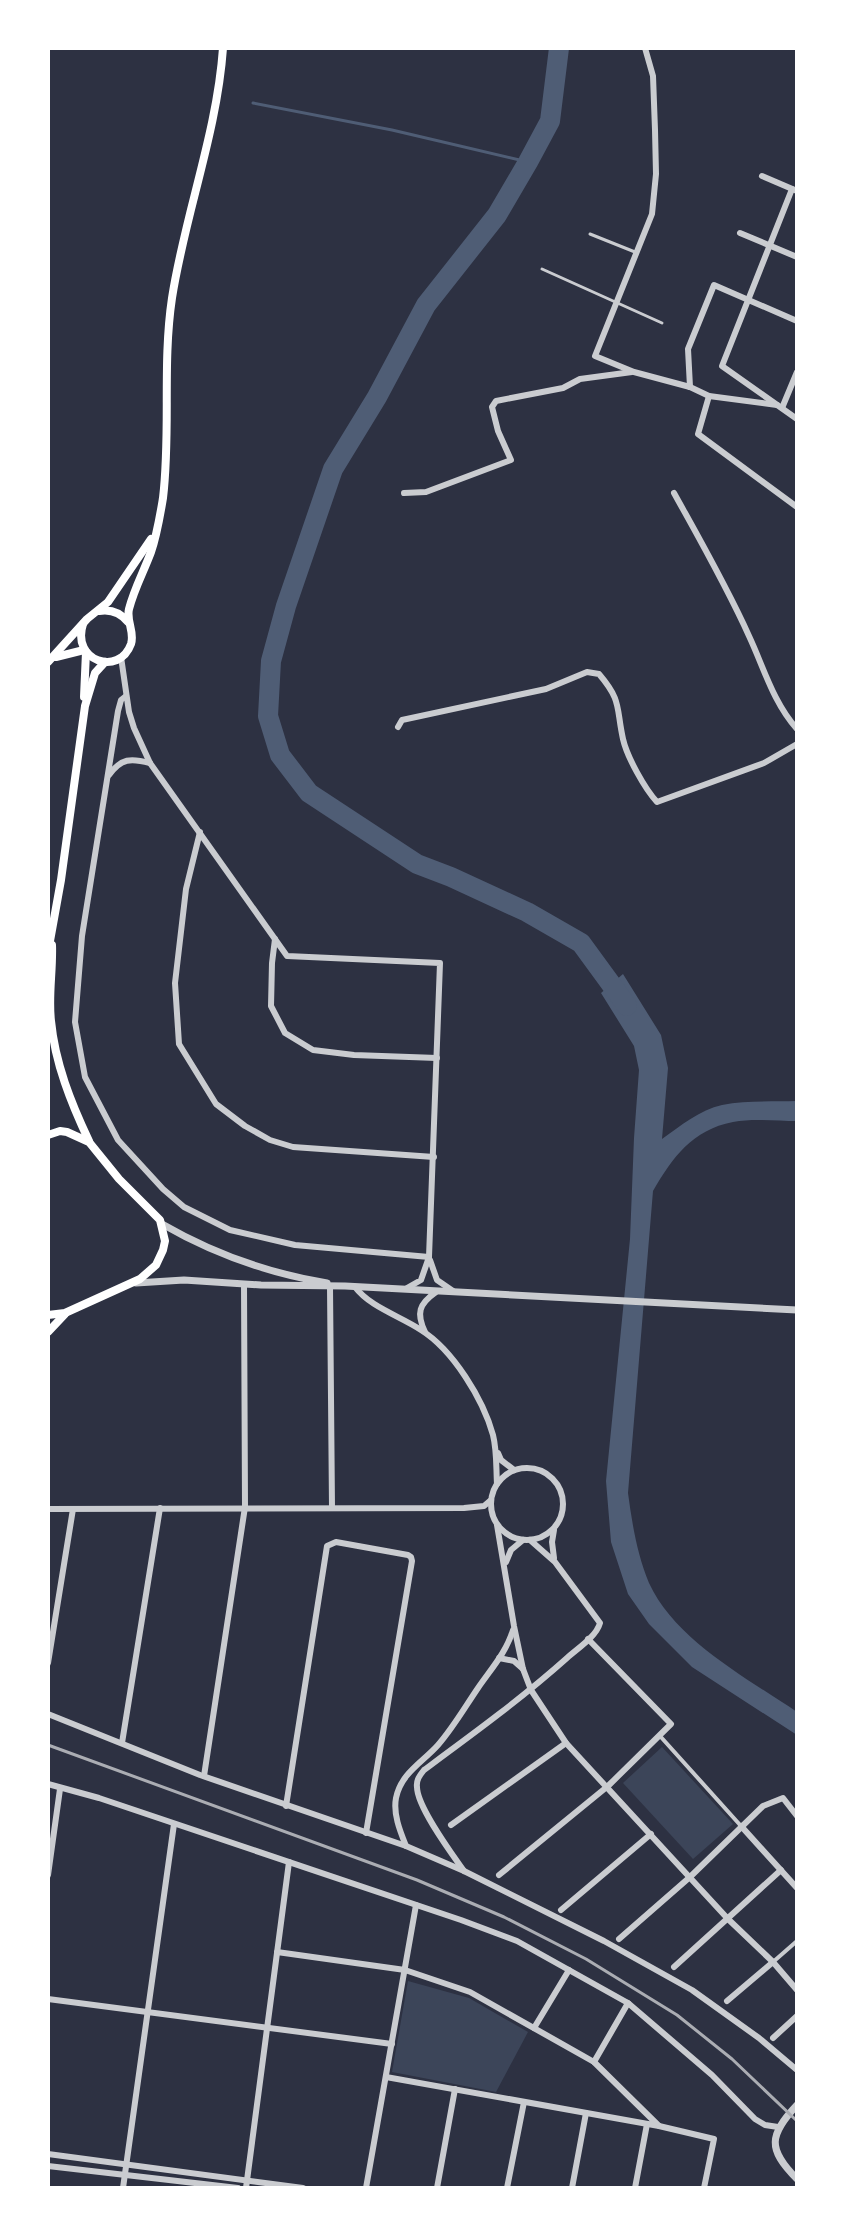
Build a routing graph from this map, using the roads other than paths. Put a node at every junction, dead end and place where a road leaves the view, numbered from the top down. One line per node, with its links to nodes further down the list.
1 (223, 48): 24 (main road)
2 (645, 48): 8 (street)
3 (762, 176): 4 (street)
4 (795, 190): 7 (street)
5 (740, 233): 7 (street)
6 (590, 234): 8 (lane)
7 (770, 245): 9 (street); 11 (street)
8 (638, 253): 12 (street)
9 (797, 257)
10 (542, 269): 12 (lane)
11 (748, 300): 13 (street); 17 (street); 19 (street)
12 (617, 302): 14 (lane); 15 (street)
13 (797, 321)
14 (662, 323)
15 (634, 372): 17 (street); 21 (street)
16 (796, 378): 19 (street)
17 (690, 387): 18 (street)
18 (709, 396): 19 (street); 23 (street)
19 (779, 406): 20 (street)
20 (797, 419)
21 (404, 493)
22 (674, 493): 35 (street)
23 (797, 507)
24 (157, 527): 25 (main road); 26 (main road)
25 (98, 611): 26 (main road); 27 (main road)
26 (128, 622): 29 (main road)
27 (83, 624): 28 (main road); 30 (main road)
28 (85, 651): 30 (main road); 31 (main road); 33 (main road)
29 (121, 657): 31 (main road); 32 (street)
30 (48, 662)
31 (105, 662): 33 (main road)
32 (126, 696): 37 (street); 38 (street)
33 (85, 706): 40 (main road)
34 (398, 727): 36 (street)
35 (797, 729)
36 (797, 744)
37 (150, 763): 38 (street); 39 (street)
38 (108, 778): 48 (street)
39 (200, 832): 41 (street); 46 (street)
40 (52, 937): 42 (main road); 45 (main road)
41 (275, 939): 43 (street); 43 (street)
42 (48, 952)
43 (437, 1058): 46 (street)
44 (48, 1135): 45 (main road)
45 (89, 1142): 47 (main road)
46 (434, 1157): 48 (street)
47 (162, 1224): 49 (main road); 51 (street)
48 (429, 1257): 54 (street); 56 (street)
49 (131, 1284): 50 (street); 58 (main road)
50 (244, 1284): 52 (street); 66 (street)
51 (345, 1286): 52 (street); 53 (street)
52 (330, 1287): 68 (street)
53 (355, 1287): 54 (street); 61 (street)
54 (399, 1290): 55 (street)
55 (436, 1292): 56 (street); 61 (street)
56 (456, 1292): 57 (street)
57 (797, 1310)
58 (65, 1313): 59 (main road); 60 (main road)
59 (48, 1315)
60 (48, 1332)
61 (425, 1332): 62 (street)
62 (496, 1450): 63 (street); 64 (street)
63 (514, 1470): 64 (street); 72 (street)
64 (497, 1484): 65 (street)
65 (491, 1500): 68 (street); 71 (street)
66 (245, 1507): 67 (street); 68 (street); 86 (street)
67 (160, 1508): 70 (street); 84 (street)
68 (332, 1508)
69 (48, 1509): 70 (street)
70 (73, 1509): 79 (street)
71 (497, 1525): 73 (street); 75 (street)
72 (555, 1527): 73 (street); 74 (street)
73 (527, 1540): 74 (street); 75 (street)
74 (555, 1562): 77 (street)
75 (504, 1565): 76 (street)
76 (514, 1626): 78 (street); 80 (street)
77 (588, 1639): 81 (street); 83 (street)
78 (499, 1658): 80 (street); 97 (street)
79 (48, 1663)
80 (523, 1669): 81 (street)
81 (531, 1690): 85 (street); 100 (street)
82 (48, 1714): 84 (street)
83 (659, 1736): 88 (street); 94 (street)
84 (122, 1743): 86 (street)
85 (566, 1743): 88 (street); 93 (street)
86 (204, 1776): 90 (street)
87 (48, 1784): 89 (street)
88 (608, 1786): 96 (street); 102 (street)
89 (60, 1789): 92 (street); 101 (street)
90 (286, 1806): 95 (street); 95 (street)
91 (797, 1816): 94 (street)
92 (174, 1824): 98 (street); 119 (street)
93 (451, 1825)
94 (741, 1826): 99 (street); 103 (street)
95 (366, 1833): 97 (street)
96 (651, 1834): 103 (street); 106 (street)
97 (406, 1846): 100 (street)
98 (289, 1862): 105 (street); 110 (street)
99 (781, 1870): 104 (street); 107 (street)
100 (464, 1871): 126 (street)
101 (48, 1875)
102 (499, 1875)
103 (690, 1877): 107 (street); 108 (street)
104 (797, 1888)
105 (416, 1905): 113 (street); 114 (street)
106 (561, 1910)
107 (728, 1919): 111 (street); 112 (street)
108 (619, 1939)
109 (797, 1941): 111 (street)
110 (277, 1952): 113 (street); 121 (street)
111 (773, 1962): 115 (street); 117 (street)
112 (674, 1967)
113 (405, 1970): 122 (street); 124 (street)
114 (569, 1970): 118 (street); 122 (street)
115 (797, 1990)
116 (48, 1999): 119 (street)
117 (727, 2001)
118 (628, 2003): 125 (street); 134 (street)
119 (147, 2012): 121 (street); 136 (street)
120 (797, 2016): 123 (street)
121 (267, 2028): 124 (street); 140 (street)
122 (534, 2028): 125 (street)
123 (773, 2038)
124 (392, 2044): 127 (street)
125 (594, 2062): 133 (street)
126 (797, 2070)
127 (386, 2077): 128 (street); 144 (street)
128 (455, 2089): 129 (street); 145 (street)
129 (524, 2102): 131 (street); 146 (street)
130 (797, 2105): 134 (street)
131 (586, 2113): 132 (street); 147 (street)
132 (647, 2124): 133 (street); 148 (street)
133 (659, 2126): 149 (street)
134 (778, 2127): 139 (street)
135 (48, 2154): 136 (street)
136 (126, 2164): 138 (street); 140 (street)
137 (48, 2166): 138 (street)
138 (125, 2174): 141 (street); 142 (street)
139 (797, 2179)
140 (247, 2184): 143 (street)
141 (123, 2188)
142 (238, 2188)
143 (303, 2188)
144 (366, 2188)
145 (437, 2188)
146 (507, 2188)
147 (572, 2188)
148 (635, 2188)
149 (704, 2188)

